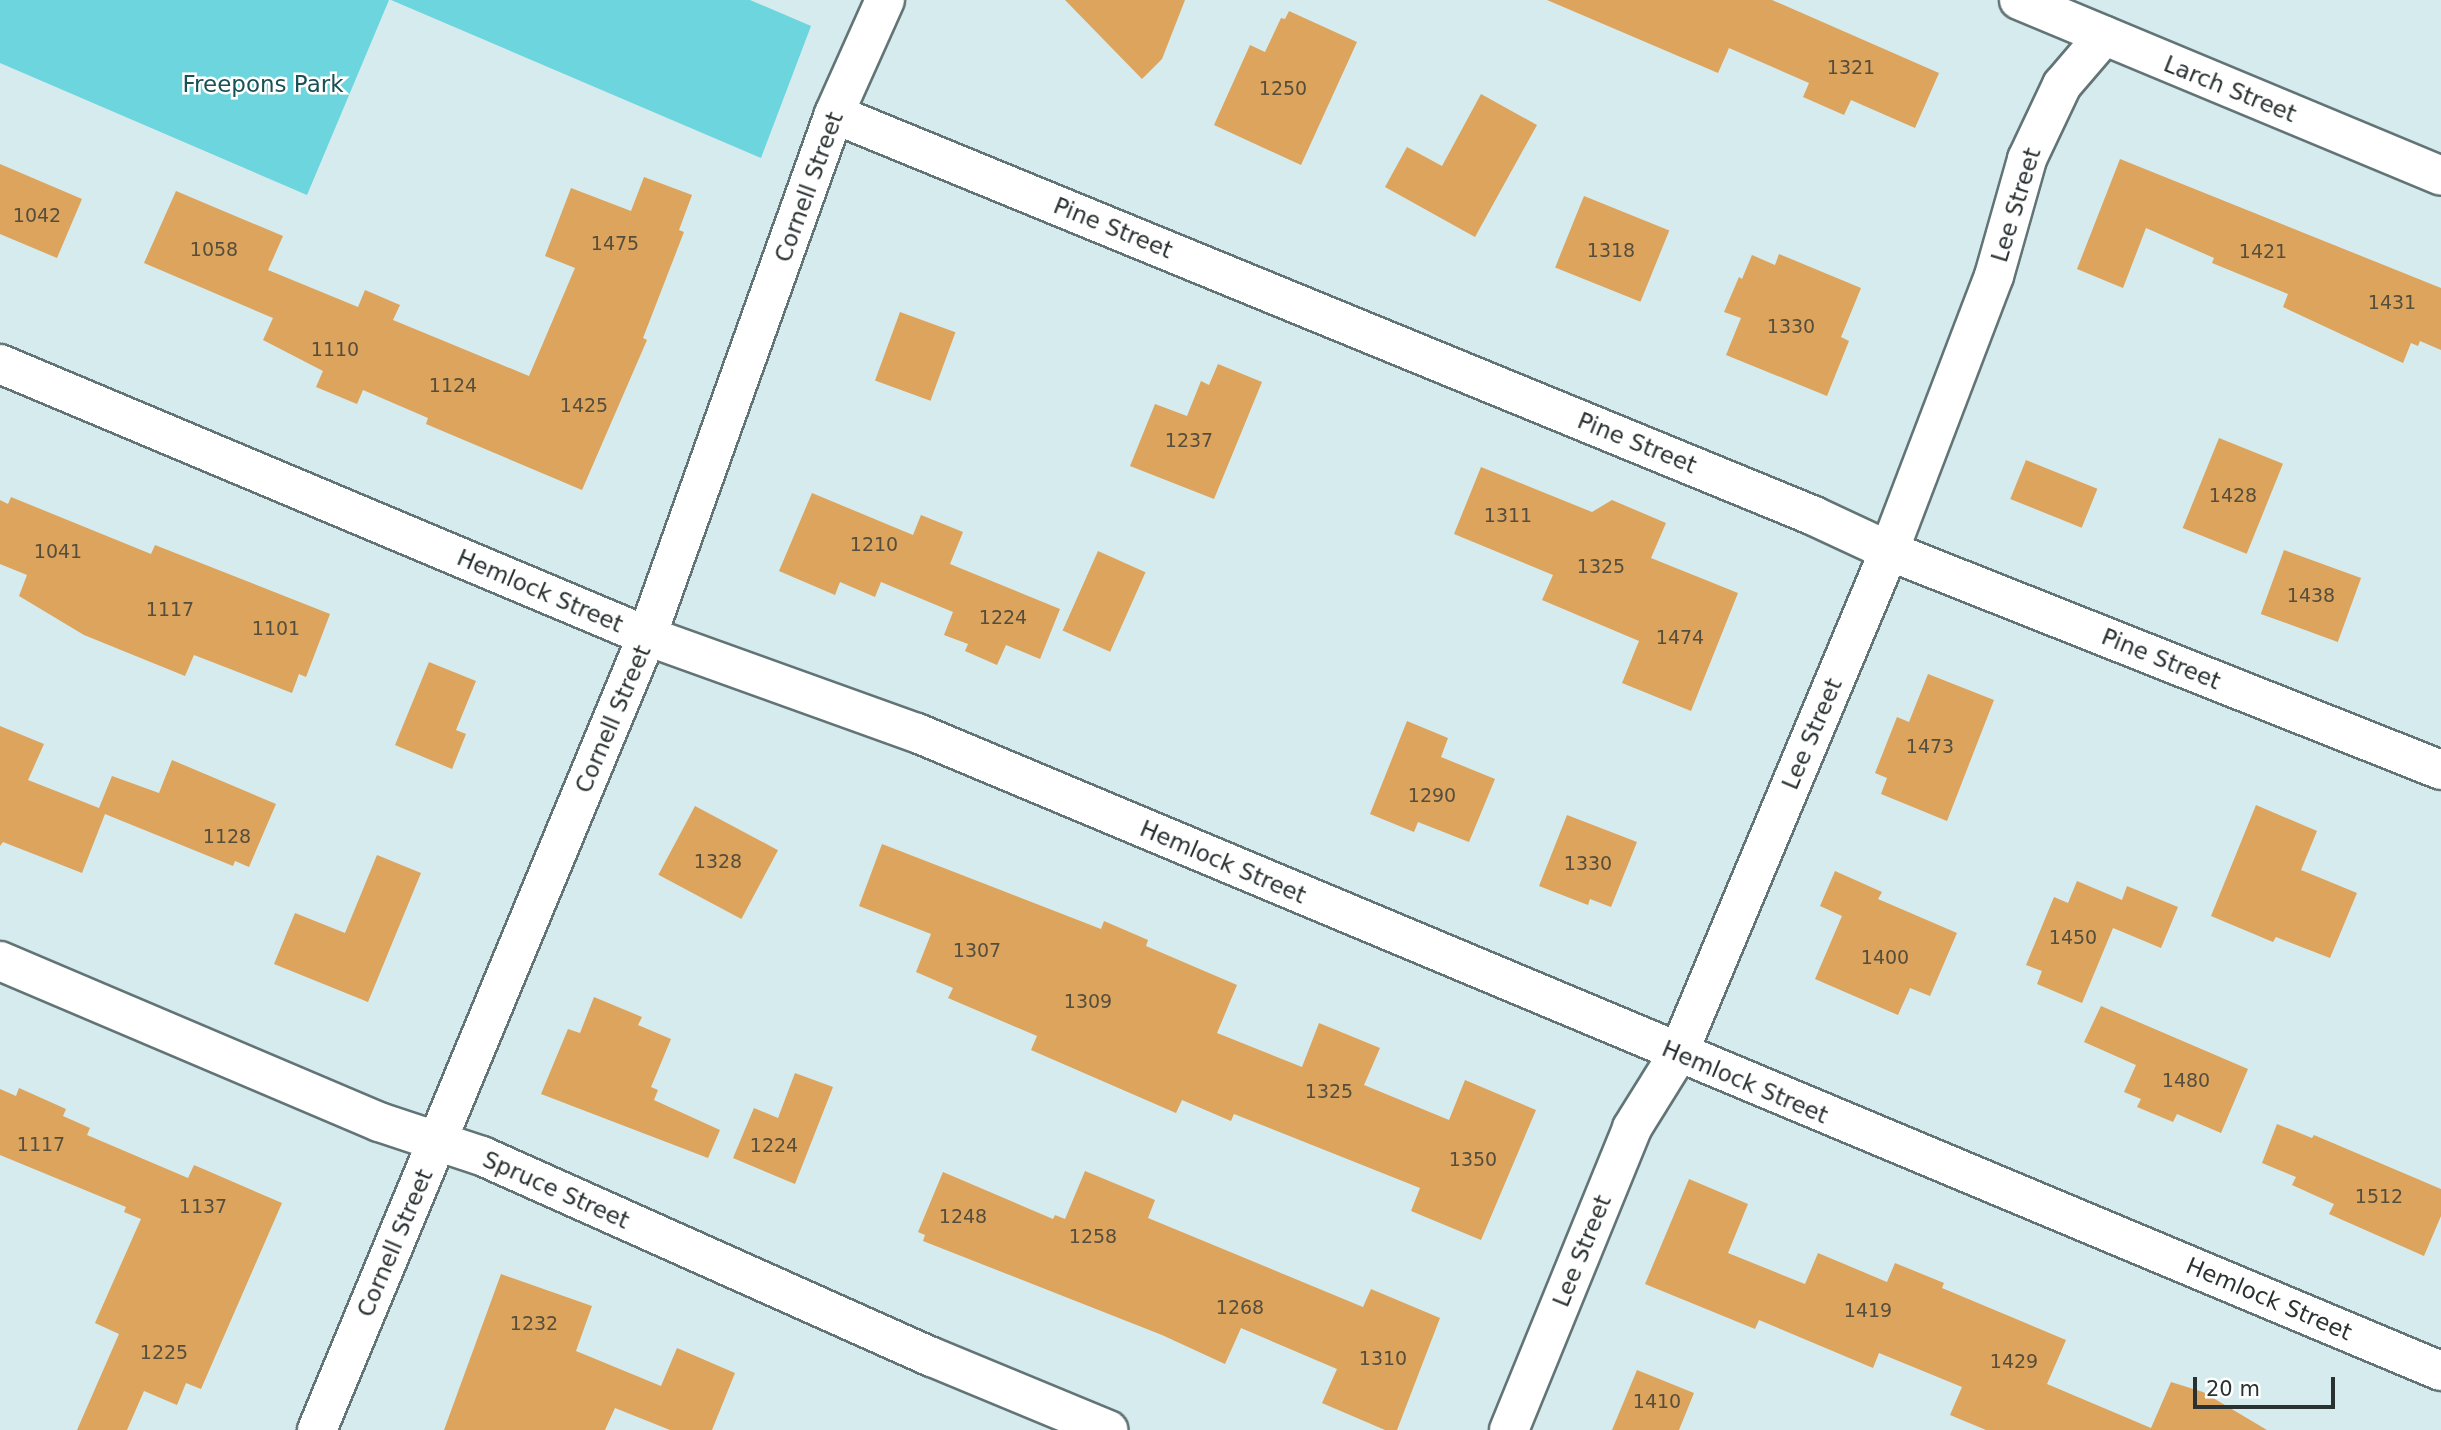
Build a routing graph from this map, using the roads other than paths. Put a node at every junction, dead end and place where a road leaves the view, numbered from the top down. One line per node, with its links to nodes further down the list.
1 (885, 0): 4 (street, Cornell Street)
2 (2019, 0): 3 (street, Larch Street)
3 (2104, 36): 5 (street, Larch Street); 7 (street, Lee Street)
4 (834, 114): 7 (street, Pine Street); 8 (street, Cornell Street)
5 (2441, 176)
6 (0, 364): 8 (street, Hemlock Street)
7 (1889, 551): 9 (street, Pine Street); 11 (street, Lee Street)
8 (647, 636): 11 (street, Hemlock Street); 12 (street, Cornell Street)
9 (2441, 770)
10 (0, 961): 12 (street, Spruce Street)
11 (1678, 1054): 13 (street, Hemlock Street); 16 (street, Lee Street)
12 (437, 1141): 14 (street, Cornell Street); 15 (street, Spruce Street)
13 (2441, 1371)
14 (317, 1430)
15 (1108, 1430)
16 (1509, 1430)

